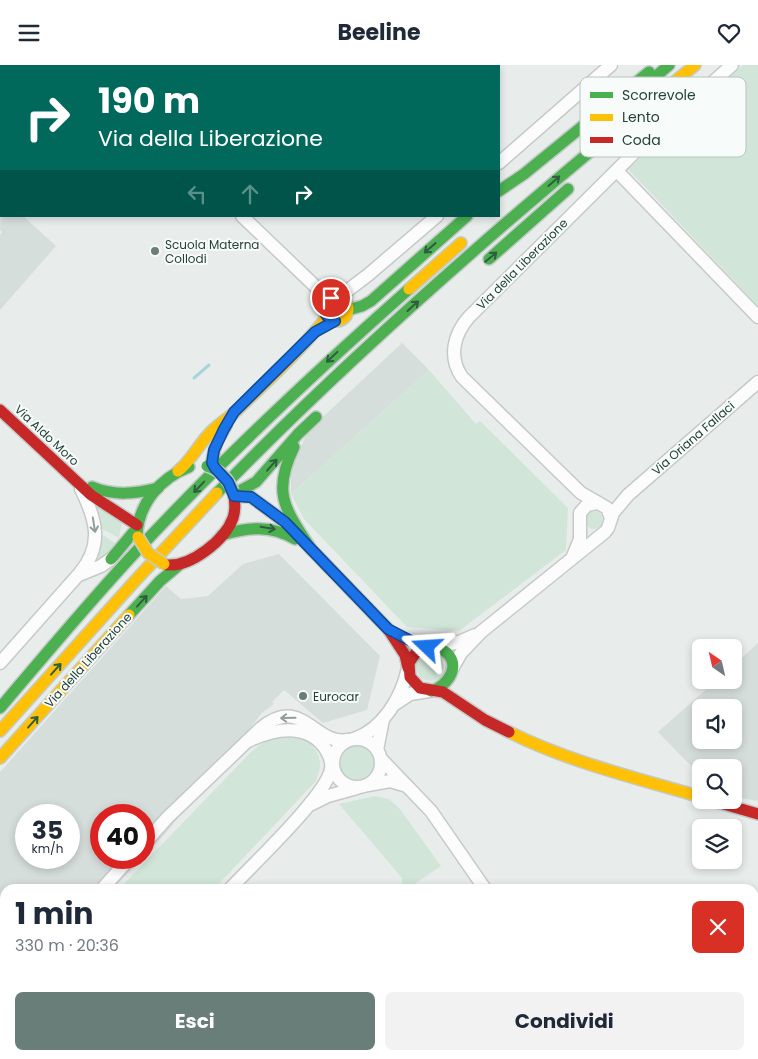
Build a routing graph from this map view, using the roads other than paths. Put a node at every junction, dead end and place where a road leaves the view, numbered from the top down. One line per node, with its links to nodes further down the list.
1 (611, 65): 7 (street)
2 (657, 65): 8 (main road)
3 (669, 65): 9 (main road)
4 (695, 65): 10 (main road, one-way to 4)
5 (706, 65): 11 (main road)
6 (732, 65): 12 (street, Via della Liberazione)
7 (597, 77)
8 (642, 77)
9 (655, 77)
10 (680, 77)
11 (693, 77)
12 (719, 77)
13 (580, 92): 18 (street)
14 (580, 128): 22 (main road)
15 (580, 141): 21 (main road)
16 (582, 157): 66 (main road, one-way to 16)
17 (631, 157): 19 (street, Via della Liberazione)
18 (500, 162)
19 (616, 171): 29 (street); 39 (street, Via della Liberazione)
20 (574, 184): 27 (main road, one-way to 20)
21 (528, 185)
22 (500, 190)
23 (243, 217): 28 (street)
24 (436, 217): 28 (street)
25 (467, 217): 28 (main road, one-way to 28)
26 (470, 235): 63 (main road, one-way to 63)
27 (480, 266)
28 (340, 304): 30 (main road); 30 (main road)
29 (758, 317)
30 (331, 319): 34 (main road)
31 (758, 382): 42 (street, Via Oriana Fallaci)
32 (0, 410): 38 (main road, Via Aldo Moro)
33 (323, 410): 35 (main road)
34 (234, 412): 36 (main road); 37 (main road)
35 (302, 430): 41 (main road, one-way to 35); 49 (main road)
36 (212, 465): 37 (main road); 41 (main road, bridge)
37 (178, 471): 40 (main road)
38 (76, 480): 40 (main road, Via Aldo Moro); 46 (main road, Via Aldo Moro); 53 (street, one-way to 53)
39 (567, 480): 43 (street, Via della Liberazione); 44 (street, Via della Liberazione)
40 (158, 488): 46 (main road)
41 (234, 494): 48 (main road); 49 (main road)
42 (628, 495): 43 (street); 45 (street)
43 (600, 504): 44 (street); 45 (street)
44 (579, 518): 47 (street); 50 (street)
45 (611, 518): 47 (street)
46 (137, 530): 51 (main road); 52 (main road, bridge)
47 (600, 534): 50 (street)
48 (222, 535): 49 (main road, one-way to 49); 52 (main road)
49 (311, 549): 55 (main road)
50 (572, 558): 56 (street)
51 (111, 559): 53 (street); 54 (main road)
52 (179, 565): 70 (main road, Via della Liberazione, one-way to 52)
53 (76, 578): 58 (street)
54 (93, 580)
55 (388, 629): 57 (main road); 59 (main road)
56 (481, 632): 57 (street); 60 (street)
57 (432, 647): 59 (main road); 60 (main road)
58 (0, 663)
59 (408, 668): 61 (main road); 62 (street)
60 (452, 670): 61 (main road); 65 (main road)
61 (431, 691): 62 (street); 65 (main road)
62 (395, 704): 64 (street)
63 (0, 708)
64 (383, 719): 67 (street); 69 (street)
65 (502, 727): 73 (main road)
66 (0, 731)
67 (350, 740): 68 (street, one-way to 68); 69 (street); 71 (street)
68 (248, 741): 74 (street); 77 (street)
69 (379, 754): 71 (street); 72 (street)
70 (0, 758)
71 (364, 786): 72 (street); 74 (street)
72 (409, 787): 81 (street)
73 (692, 794)
74 (310, 805): 80 (street)
75 (741, 809): 76 (main road)
76 (758, 814)
77 (155, 831)
78 (120, 869): 79 (street)
79 (107, 884)
80 (235, 884)
81 (482, 884)

